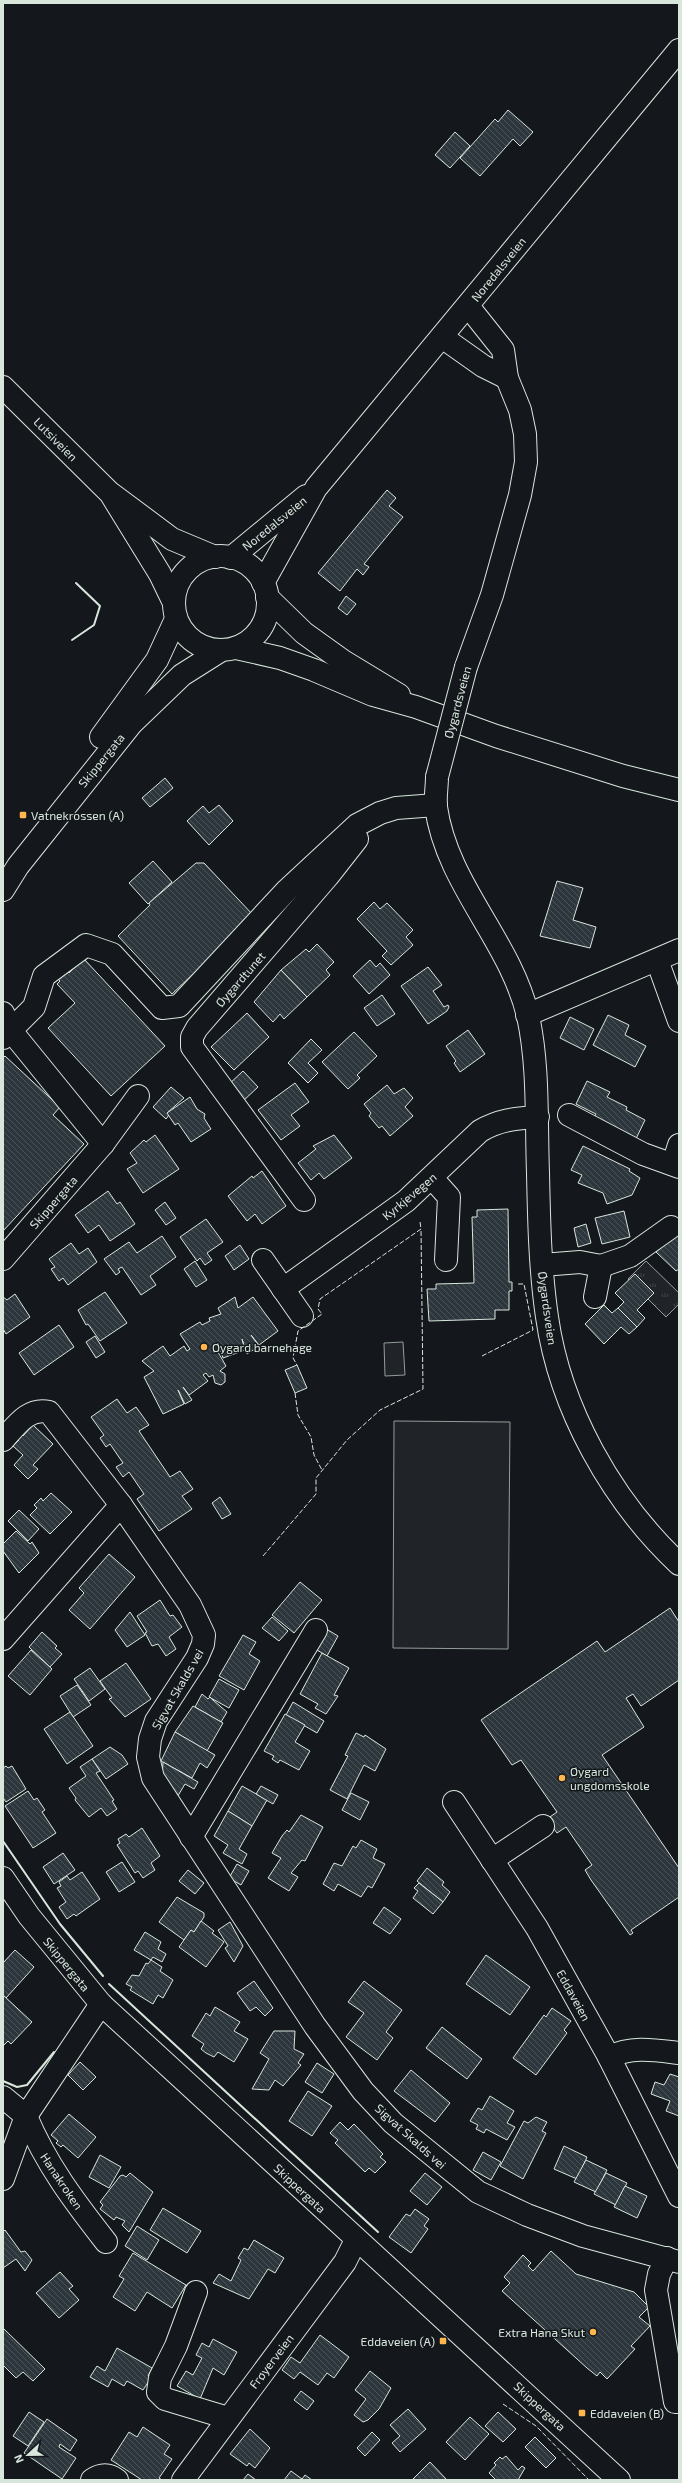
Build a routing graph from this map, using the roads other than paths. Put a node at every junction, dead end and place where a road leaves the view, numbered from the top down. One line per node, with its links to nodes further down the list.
1 (679, 50): 2 (street, Noredalsveien)
2 (468, 306): 3 (street, Noredalsveien); 4 (street, Øygardsveien)
3 (442, 337): 4 (street); 6 (street, Noredalsveien)
4 (507, 378): 14 (street, Øygardsveien, bridge)
5 (3, 387): 7 (street, Lutsiveien)
6 (316, 488): 8 (street, Noredalsveien); 9 (street, Noredalsveien)
7 (109, 492): 8 (street, Lutsiveien); 10 (street, Lutsiveien)
8 (223, 557): 9 (street); 10 (street)
9 (265, 590): 11 (street); 12 (street)
10 (175, 611): 11 (street); 16 (street, Skippergata)
11 (228, 649): 12 (street); 17 (street, Skippergata)
12 (416, 707): 13 (street)
13 (679, 790)
14 (436, 805): 15 (street); 20 (street, Øygardsveien)
15 (365, 822): 22 (street); 29 (street, Øygardtunet)
16 (3, 867)
17 (3, 890)
18 (679, 950): 19 (street)
19 (657, 960): 20 (street); 21 (street)
20 (527, 1015): 25 (street, Øygardsveien)
21 (679, 1021)
22 (5, 1028): 26 (street)
23 (138, 1096): 26 (street, Skippergata)
24 (569, 1114): 27 (street)
25 (538, 1117): 28 (street, Kyrkjevegen); 34 (street, Øygardsveien)
26 (103, 1144): 31 (street, Skippergata)
27 (677, 1159)
28 (432, 1178): 33 (street); 36 (street, Kyrkjevegen)
29 (304, 1200)
30 (671, 1227): 35 (street)
31 (3, 1259)
32 (263, 1260): 36 (street)
33 (446, 1260)
34 (542, 1266): 35 (street); 41 (street, Øygardsveien)
35 (601, 1266): 37 (street)
36 (283, 1289): 38 (street)
37 (595, 1297)
38 (302, 1316)
39 (3, 1440): 40 (street, Sigvat Skalds vei)
40 (122, 1505): 43 (street); 46 (street, Sigvat Skalds vei)
41 (679, 1564)
42 (316, 1630): 46 (street)
43 (3, 1639)
44 (454, 1802): 47 (street, Eddaveien)
45 (543, 1826): 47 (street)
46 (191, 1837): 58 (street, Sigvat Skalds vei)
47 (492, 1860): 51 (street, Eddaveien)
48 (3, 1878): 49 (street, Skippergata)
49 (101, 2004): 53 (street); 56 (street, Skippergata)
50 (679, 2053): 51 (street)
51 (609, 2057): 55 (street, Eddaveien)
52 (3, 2097): 53 (street, Hanakroken)
53 (26, 2116): 54 (street); 57 (street, Hanakroken)
54 (3, 2179)
55 (679, 2196)
56 (356, 2240): 61 (street, Frøyerveien); 65 (street, Skippergata)
57 (106, 2242)
58 (673, 2260): 60 (street)
59 (196, 2292): 61 (street)
60 (679, 2402)
61 (228, 2418): 62 (street, Frøyerveien)
62 (193, 2476)
63 (92, 2480): 64 (street)
64 (117, 2480)
65 (619, 2480)

